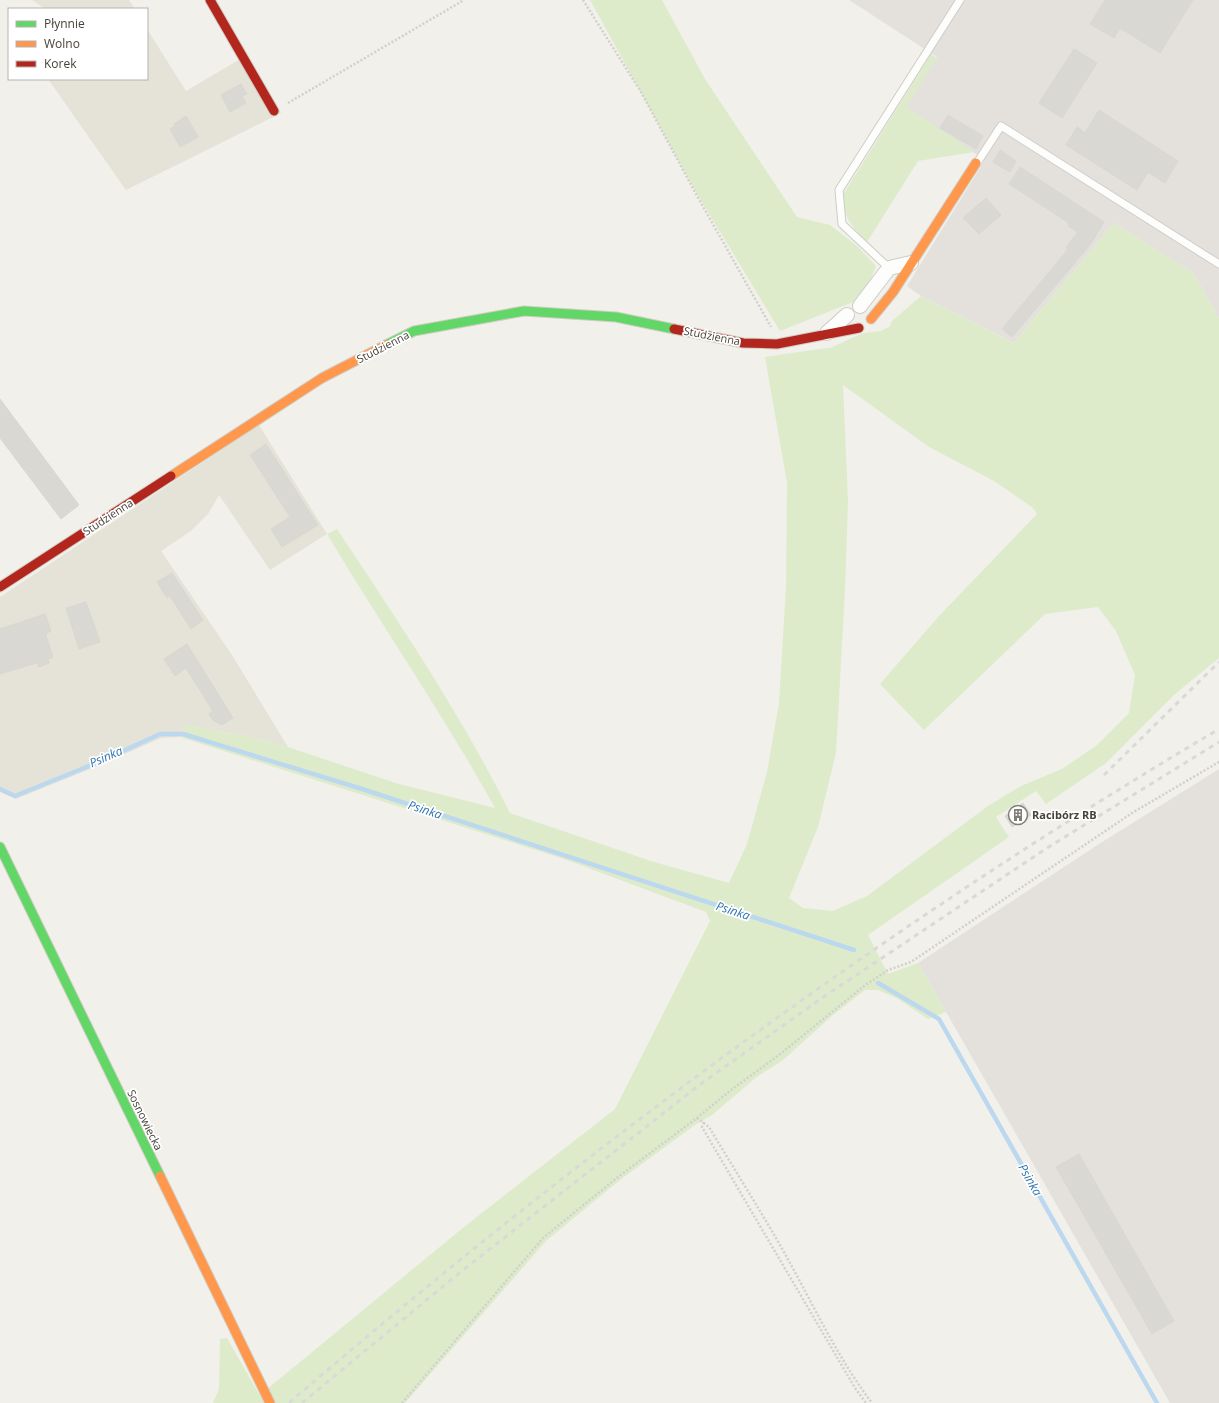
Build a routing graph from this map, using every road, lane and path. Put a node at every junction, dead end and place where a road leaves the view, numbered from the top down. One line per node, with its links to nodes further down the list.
1 (210, 0): 5 (street)
2 (464, 0): 5 (path)
3 (583, 0): 15 (path)
4 (960, 0): 9 (lane)
5 (274, 111)
6 (976, 163): 7 (street); 8 (lane)
7 (912, 263): 9 (street); 12 (street)
8 (1219, 264)
9 (889, 268): 10 (street)
10 (860, 306)
11 (847, 315): 14 (street, Studzienna)
12 (871, 319)
13 (859, 328): 14 (street, Studzienna)
14 (827, 333): 15 (street, Studzienna)
15 (776, 344): 16 (street, Studzienna)
16 (0, 587)
17 (1219, 762): 19 (path)
18 (0, 848): 21 (street, Sosnowiecka)
19 (697, 1118): 20 (path); 22 (path)
20 (704, 1122): 23 (path); 24 (path)
21 (270, 1403)
22 (402, 1403)
23 (866, 1403)
24 (872, 1403)

